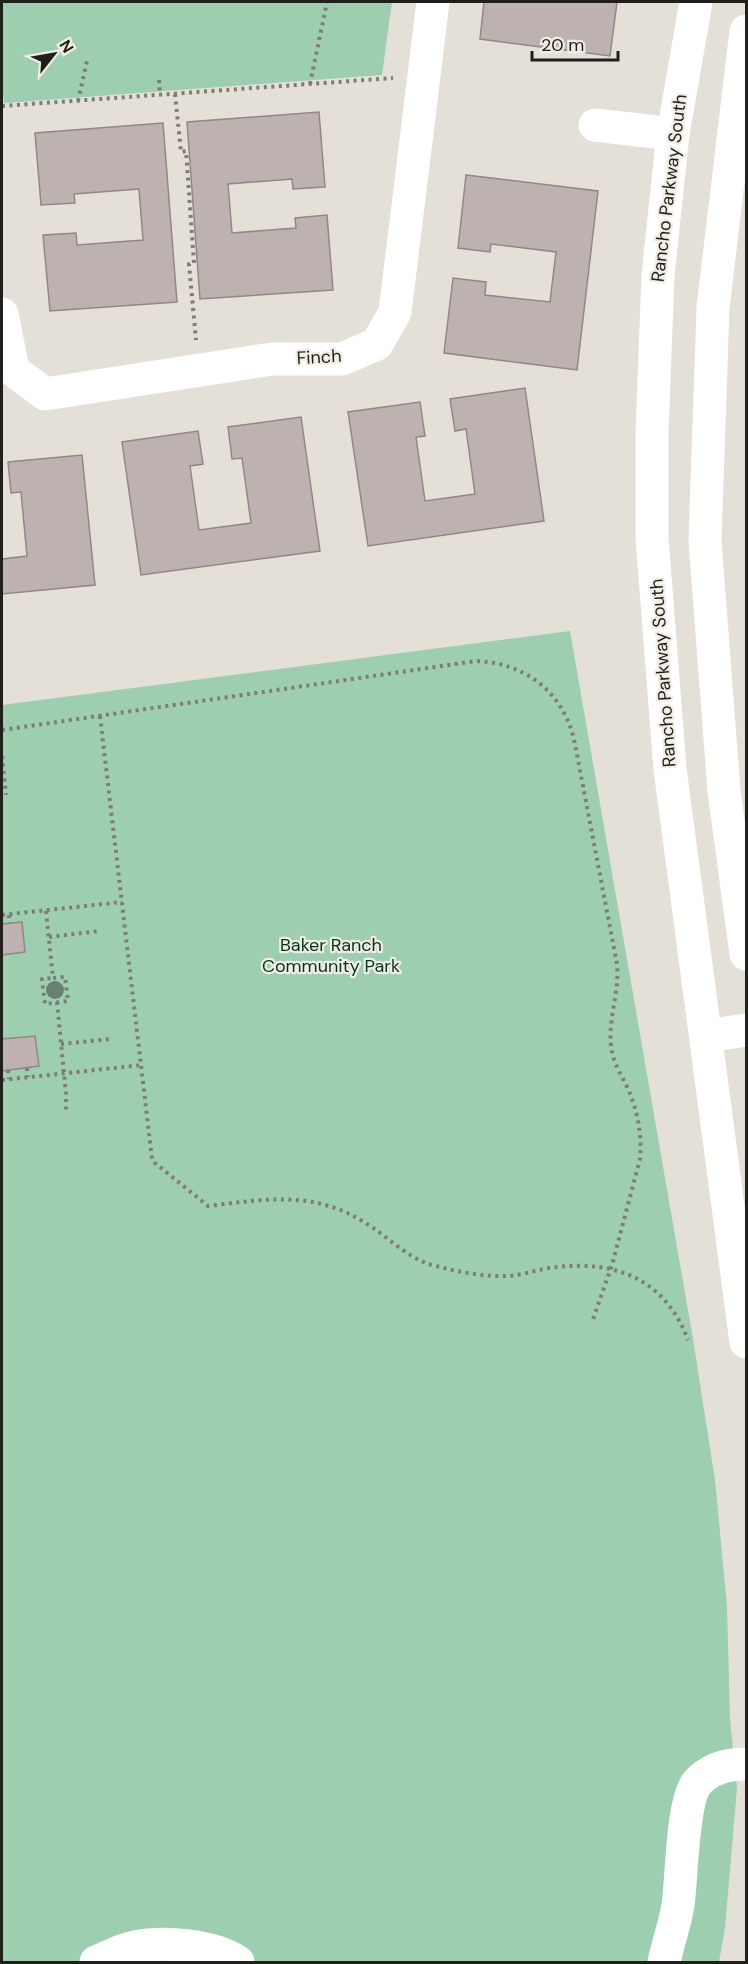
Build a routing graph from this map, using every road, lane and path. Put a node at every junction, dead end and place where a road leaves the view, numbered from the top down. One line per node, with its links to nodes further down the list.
1 (327, 2): 8 (path)
2 (433, 2): 6 (street, Finch)
3 (696, 2): 14 (street, Rancho Parkway South)
4 (747, 31): 28 (street)
5 (87, 61): 11 (path)
6 (424, 75): 8 (path); 16 (street, Finch)
7 (159, 80): 10 (path)
8 (310, 84): 9 (path)
9 (175, 93): 10 (path); 16 (path)
10 (160, 95): 11 (path)
11 (78, 100): 12 (path)
12 (2, 106)
13 (595, 125): 14 (street)
14 (673, 134): 32 (street, Rancho Parkway South)
15 (2, 314): 16 (street, Finch)
16 (198, 370)
17 (100, 716): 18 (path); 21 (path); 43 (path)
18 (2, 730)
19 (2, 756): 20 (path)
20 (6, 795)
21 (122, 902): 22 (path); 35 (path)
22 (46, 910): 24 (path); 27 (path)
23 (2, 915): 24 (path)
24 (9, 915): 25 (path)
25 (10, 923)
26 (99, 931): 27 (path)
27 (49, 937): 29 (path)
28 (747, 954)
29 (53, 978): 30 (path); 30 (path)
30 (57, 1002): 34 (path)
31 (747, 1030): 32 (street)
32 (706, 1036): 46 (street, Rancho Parkway South)
33 (112, 1039): 34 (path)
34 (61, 1044): 38 (path)
35 (142, 1065): 38 (path); 43 (path)
36 (27, 1068): 39 (path)
37 (8, 1070): 40 (path)
38 (64, 1073): 39 (path); 42 (path)
39 (28, 1077): 40 (path)
40 (9, 1079): 41 (path)
41 (2, 1080)
42 (66, 1110)
43 (610, 1270): 44 (path); 45 (path)
44 (592, 1322)
45 (688, 1340)
46 (747, 1342)
47 (747, 1764): 50 (street)
48 (96, 1962): 49 (street)
49 (238, 1962)
50 (664, 1962)

